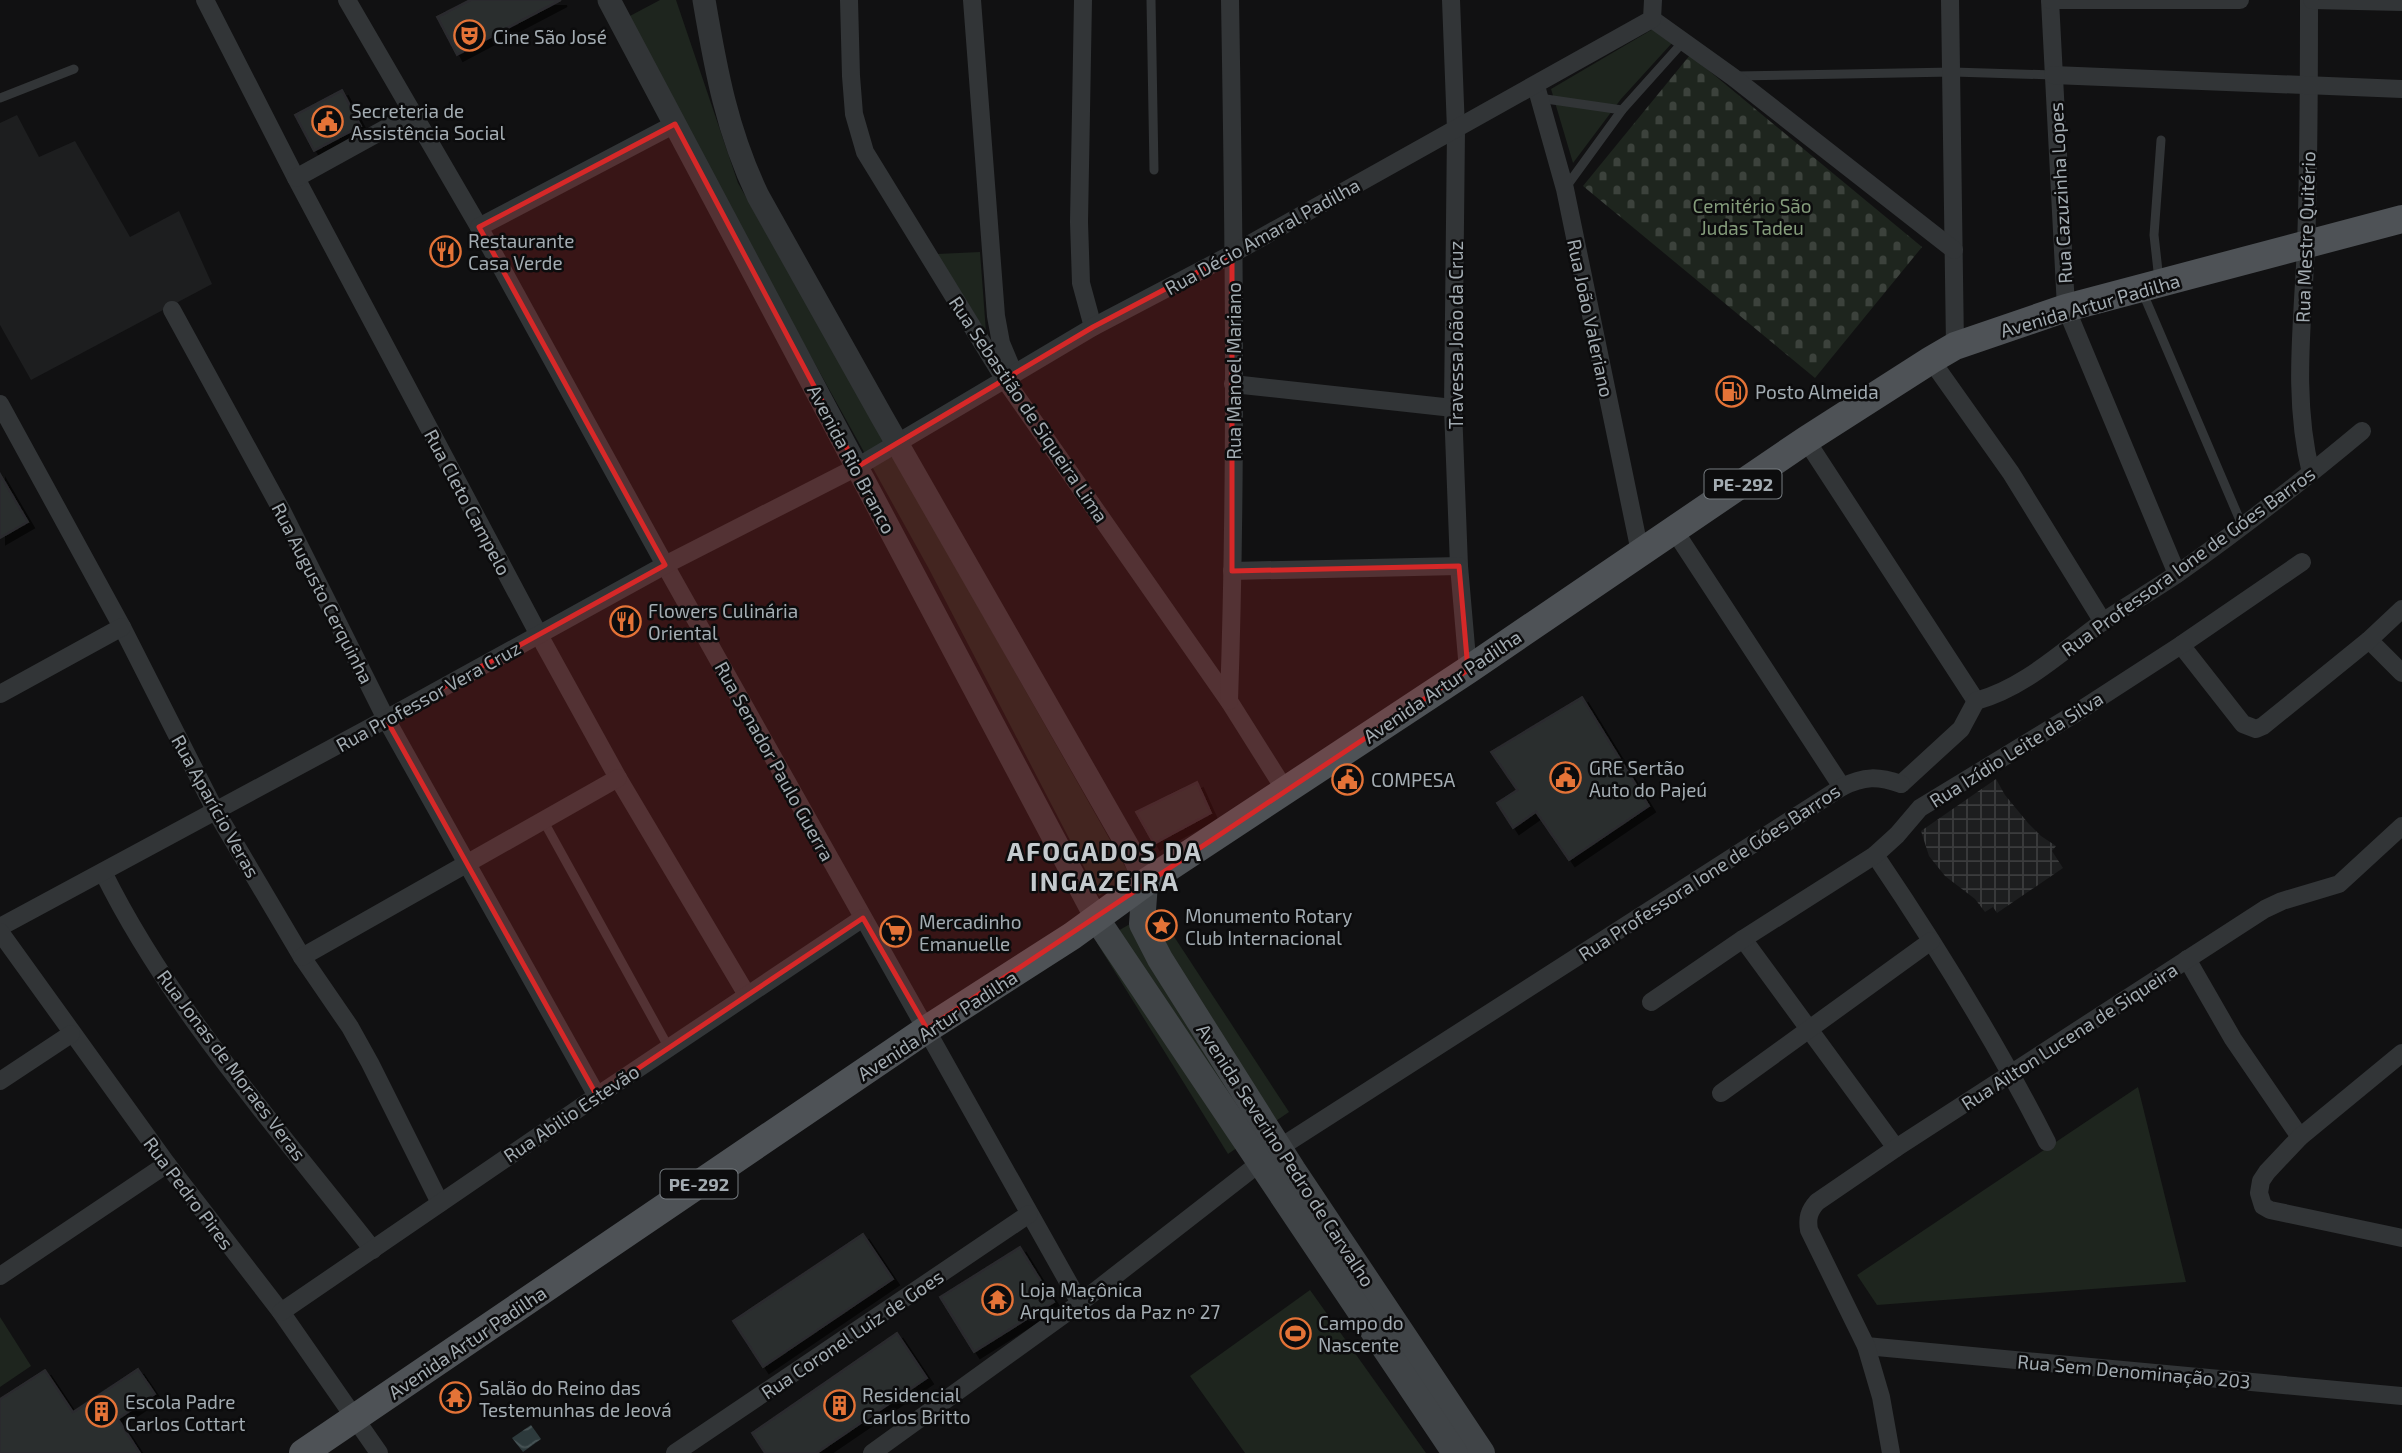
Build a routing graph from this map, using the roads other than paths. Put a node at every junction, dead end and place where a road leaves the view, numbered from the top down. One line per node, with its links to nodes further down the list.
1 (205, 0): 33 (street, Rua Cleto Campelo)
2 (347, 0): 28 (street, Rua Senador Paulo Guerra)
3 (609, 0): 29 (street, Avenida Rio Branco)
4 (704, 0): 51 (street)
5 (849, 0): 45 (street, Rua Sebastião de Siqueira Lima)
6 (972, 0): 45 (street)
7 (1083, 0): 43 (street)
8 (1151, 0): 32 (lane)
9 (1230, 0): 39 (street, Rua Manoel Mariano)
10 (1451, 0): 30 (street, Travessa João da Cruz)
11 (1653, 0): 17 (street)
12 (1950, 0): 20 (street)
13 (2050, 0): 14 (street); 21 (street, Rua Cazuzinha Lopes)
14 (2240, 0)
15 (2311, 0): 16 (street); 23 (street, Rua Mestre Quitério)
16 (2402, 2)
17 (1652, 19): 18 (street); 25 (street, Rua Décio Amaral Padilha)
18 (1683, 42): 22 (street); 27 (lane)
19 (74, 69): 26 (lane)
20 (1953, 72): 21 (lane); 22 (lane); 38 (street)
21 (2053, 75): 23 (street); 41 (street, Rua Cazuzinha Lopes)
22 (1733, 76): 38 (street)
23 (2309, 85): 24 (street); 37 (street, Rua Mestre Quitério)
24 (2402, 89)
25 (1538, 92): 27 (lane); 30 (street, Rua Décio Amaral Padilha); 34 (street, Rua João Valeriano)
26 (0, 99)
27 (1622, 110): 34 (lane)
28 (412, 114): 33 (street); 36 (street, Rua Senador Paulo Guerra)
29 (676, 124): 36 (street); 52 (street, Avenida Rio Branco)
30 (1456, 130): 39 (street, Rua Décio Amaral Padilha); 48 (street, Travessa João da Cruz)
31 (2161, 140): 40 (lane)
32 (1154, 170)
33 (296, 178): 65 (street, Rua Cleto Campelo)
34 (1564, 189): 56 (street, Rua João Valeriano)
35 (2402, 219): 37 (main road, Avenida Artur Padilha / PE-292)
36 (479, 228): 58 (street, Rua Senador Paulo Guerra)
37 (2306, 245): 40 (main road, Avenida Artur Padilha / PE-292); 53 (street, Rua Mestre Quitério)
38 (1954, 250): 44 (street)
39 (1233, 254): 43 (street, Rua Décio Amaral Padilha); 46 (street, Rua Manoel Mariano)
40 (2151, 287): 41 (main road, Avenida Artur Padilha / PE-292); 54 (lane)
41 (2066, 308): 44 (main road, Avenida Artur Padilha / PE-292); 61 (street, Rua Cazuzinha Lopes)
42 (172, 310): 73 (street, Rua Augusto Cerquinha)
43 (1093, 327): 45 (street, Rua Décio Amaral Padilha)
44 (1943, 353): 50 (main road, Avenida Artur Padilha / PE-292); 63 (street)
45 (1009, 377): 51 (street, Rua Décio Amaral Padilha); 71 (street, Rua Sebastião de Siqueira Lima)
46 (1233, 384): 48 (street); 60 (street, Rua Manoel Mariano)
47 (0, 404): 64 (street, Rua Aparício Veras)
48 (1453, 408): 59 (street, Travessa João da Cruz)
49 (2362, 430): 53 (street, Rua Professora Ione de Góes Barros)
50 (1807, 440): 55 (main road, Avenida Artur Padilha / PE-292); 72 (street)
51 (897, 445): 52 (street, Rua Décio Amaral Padilha); 85 (street)
52 (857, 467): 58 (street, Rua Professor Vera Cruz); 87 (street, Avenida Rio Branco)
53 (2311, 473): 54 (street, Rua Professora Ione de Góes Barros)
54 (2242, 524): 61 (street, Rua Professora Ione de Góes Barros)
55 (1674, 530): 56 (main road, Avenida Artur Padilha / PE-292); 76 (street)
56 (1640, 552): 68 (main road, Avenida Artur Padilha / PE-292)
57 (2302, 562): 67 (street, Rua Izídio Leite da Silva)
58 (665, 565): 65 (street, Rua Professor Vera Cruz); 86 (street, Rua Senador Paulo Guerra)
59 (1459, 566): 60 (street); 68 (street, Travessa João da Cruz)
60 (1233, 571): 71 (street, Rua Manoel Mariano)
61 (2177, 574): 63 (street, Rua Professora Ione de Góes Barros)
62 (2402, 609): 66 (street)
63 (2103, 622): 72 (street, Rua Professora Ione de Góes Barros)
64 (122, 627): 70 (street); 79 (street, Rua Aparício Veras)
65 (539, 635): 73 (street, Rua Professor Vera Cruz); 74 (street, Rua Cleto Campelo)
66 (2369, 640): 67 (street); 69 (street)
67 (2181, 645): 78 (street, Rua Izídio Leite da Silva)
68 (1468, 670): 77 (main road, Avenida Artur Padilha / PE-292)
69 (2402, 673)
70 (0, 694)
71 (1229, 701): 77 (street, Rua Sebastião de Siqueira Lima)
72 (1976, 701): 75 (street)
73 (386, 719): 79 (street, Rua Professor Vera Cruz); 83 (street, Rua Augusto Cerquinha)
74 (618, 778): 80 (street); 94 (street, Rua Cleto Campelo)
75 (1901, 784): 76 (street, Rua Professora Ione de Góes Barros); 78 (street)
76 (1842, 787): 109 (street, Rua Professora Ione de Góes Barros)
77 (1285, 790): 85 (main road, Avenida Artur Padilha / PE-292)
78 (1920, 808): 82 (street, Rua Izídio Leite da Silva)
79 (215, 810): 84 (street, Rua Professor Vera Cruz); 92 (street, Rua Aparício Veras)
80 (543, 820): 83 (street); 99 (lane)
81 (2402, 825): 93 (street, Rua Ailton Lucena de Siqueira)
82 (1875, 855): 90 (street, Rua Izídio Leite da Silva); 91 (street)
83 (466, 864): 92 (street); 104 (street, Rua Augusto Cerquinha)
84 (103, 872): 88 (street, Rua Professor Vera Cruz); 114 (street, Rua Jonas de Moraes Veras)
85 (1145, 883): 87 (main road, Avenida Artur Padilha / PE-292); 109 (main road, Avenida Severino Pedro de Carvalho)
86 (863, 918): 94 (street, Rua Abilio Estevão); 97 (street, Rua Senador Paulo Guerra)
87 (1096, 918): 97 (main road, Avenida Artur Padilha / PE-292); 109 (main road, Avenida Severino Pedro de Carvalho)
88 (0, 927)
89 (0, 932): 98 (street, Rua Pedro Pires)
90 (1742, 939): 95 (street, Rua Izídio Leite da Silva); 96 (street)
91 (1931, 941): 96 (street); 101 (street)
92 (302, 957): 110 (street, Rua Aparício Veras)
93 (2187, 959): 101 (street, Rua Ailton Lucena de Siqueira); 105 (street)
94 (747, 995): 99 (street, Rua Abilio Estevão)
95 (1651, 1002)
96 (1809, 1028): 103 (street); 107 (street)
97 (927, 1029): 111 (street, Rua Senador Paulo Guerra); 120 (main road, Avenida Artur Padilha / PE-292)
98 (71, 1034): 102 (street); 108 (street, Rua Pedro Pires)
99 (669, 1048): 104 (street, Rua Abilio Estevão)
100 (2402, 1053): 105 (street)
101 (2012, 1073): 106 (street); 107 (street, Rua Ailton Lucena de Siqueira)
102 (0, 1082)
103 (1721, 1093)
104 (597, 1096): 110 (street, Rua Abilio Estevão)
105 (2300, 1137): 112 (street)
106 (2047, 1142)
107 (1896, 1148): 118 (street, Rua Ailton Lucena de Siqueira)
108 (167, 1164): 115 (street); 117 (street, Rua Pedro Pires)
109 (1277, 1166): 113 (main road, Avenida Severino Pedro de Carvalho); 116 (street, Rua Professora Ione de Góes Barros)
110 (440, 1203): 114 (street, Rua Abilio Estevão)
111 (1029, 1214): 116 (street, Rua Senador Paulo Guerra); 123 (street, Rua Coronel Luiz de Goes)
112 (2402, 1238)
113 (1327, 1241): 125 (main road, Avenida Severino Pedro de Carvalho); 126 (main road, Avenida Severino Pedro de Carvalho)
114 (373, 1250): 117 (street, Rua Abilio Estevão)
115 (0, 1276)
116 (1080, 1303): 124 (street, Rua Professora Ione de Góes Barros)
117 (281, 1312): 120 (street, Rua Pedro Pires)
118 (1866, 1346): 119 (street, Rua Sem Denominação 203); 127 (street)
119 (2402, 1396)
120 (356, 1418): 121 (main road, Avenida Artur Padilha / PE-292); 122 (street, Rua Pedro Pires)
121 (303, 1453)
122 (379, 1453)
123 (676, 1453)
124 (872, 1453)
125 (1455, 1453)
126 (1482, 1453)
127 (1891, 1453)

